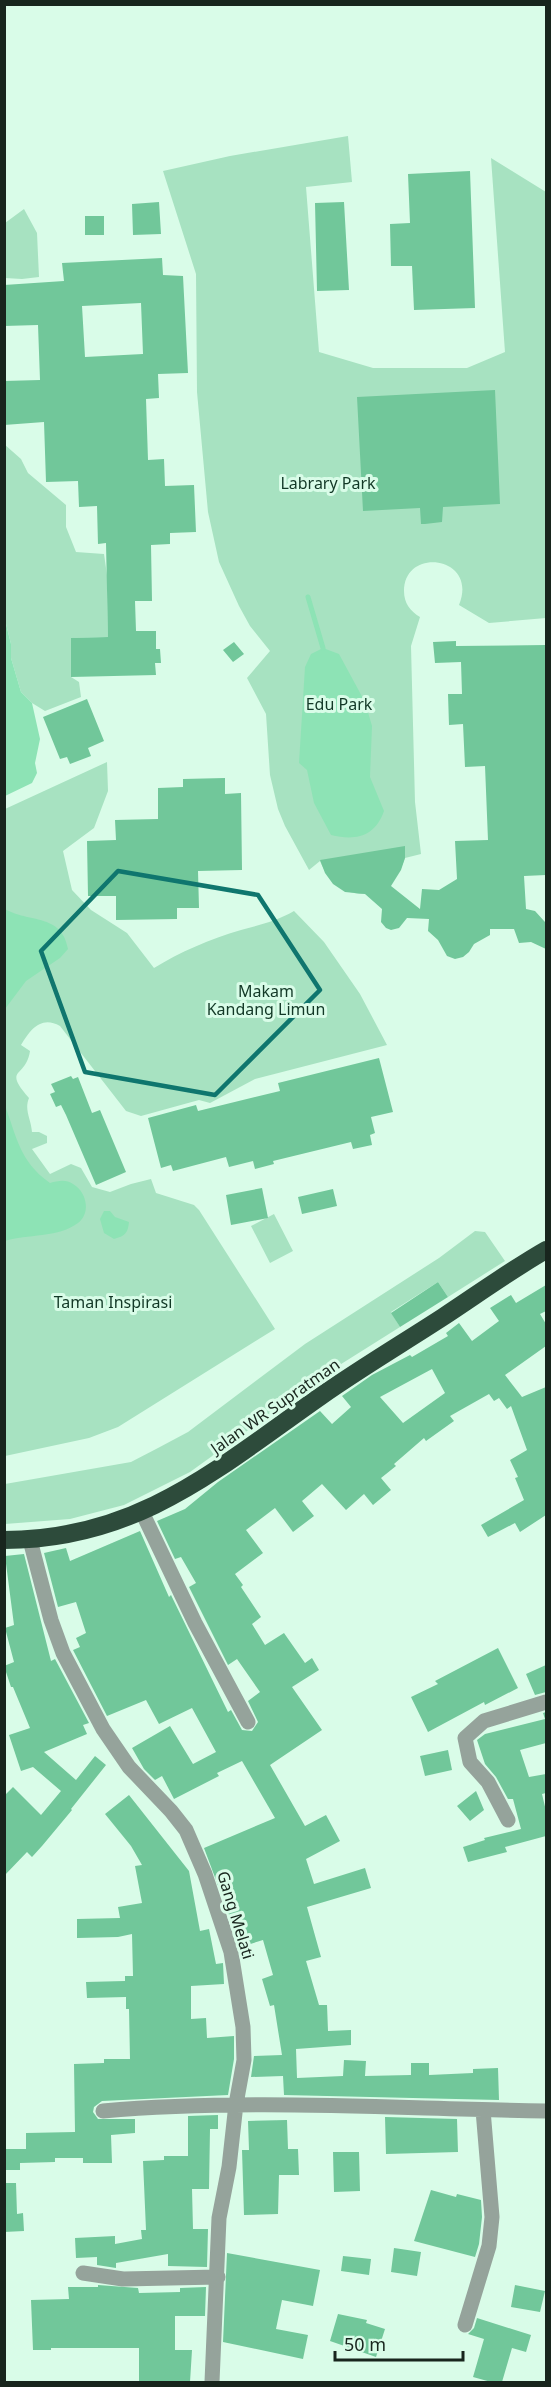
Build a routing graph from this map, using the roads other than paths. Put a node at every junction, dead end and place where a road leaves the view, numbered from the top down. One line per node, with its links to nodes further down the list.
1 (545, 1253): 2 (highway, Jalan WR Supratman)
2 (142, 1512): 4 (highway, Jalan WR Supratman); 6 (street)
3 (4, 1540): 4 (highway, Jalan WR Supratman)
4 (30, 1540): 8 (street, Gang Melati)
5 (546, 1702): 7 (street)
6 (248, 1722)
7 (508, 1820)
8 (236, 2104): 9 (street); 10 (street); 13 (street, Gang Melati)
9 (483, 2110): 11 (street); 14 (street)
10 (103, 2111)
11 (546, 2111)
12 (83, 2273): 13 (street)
13 (218, 2277): 15 (street, Gang Melati)
14 (465, 2325)
15 (212, 2382)

